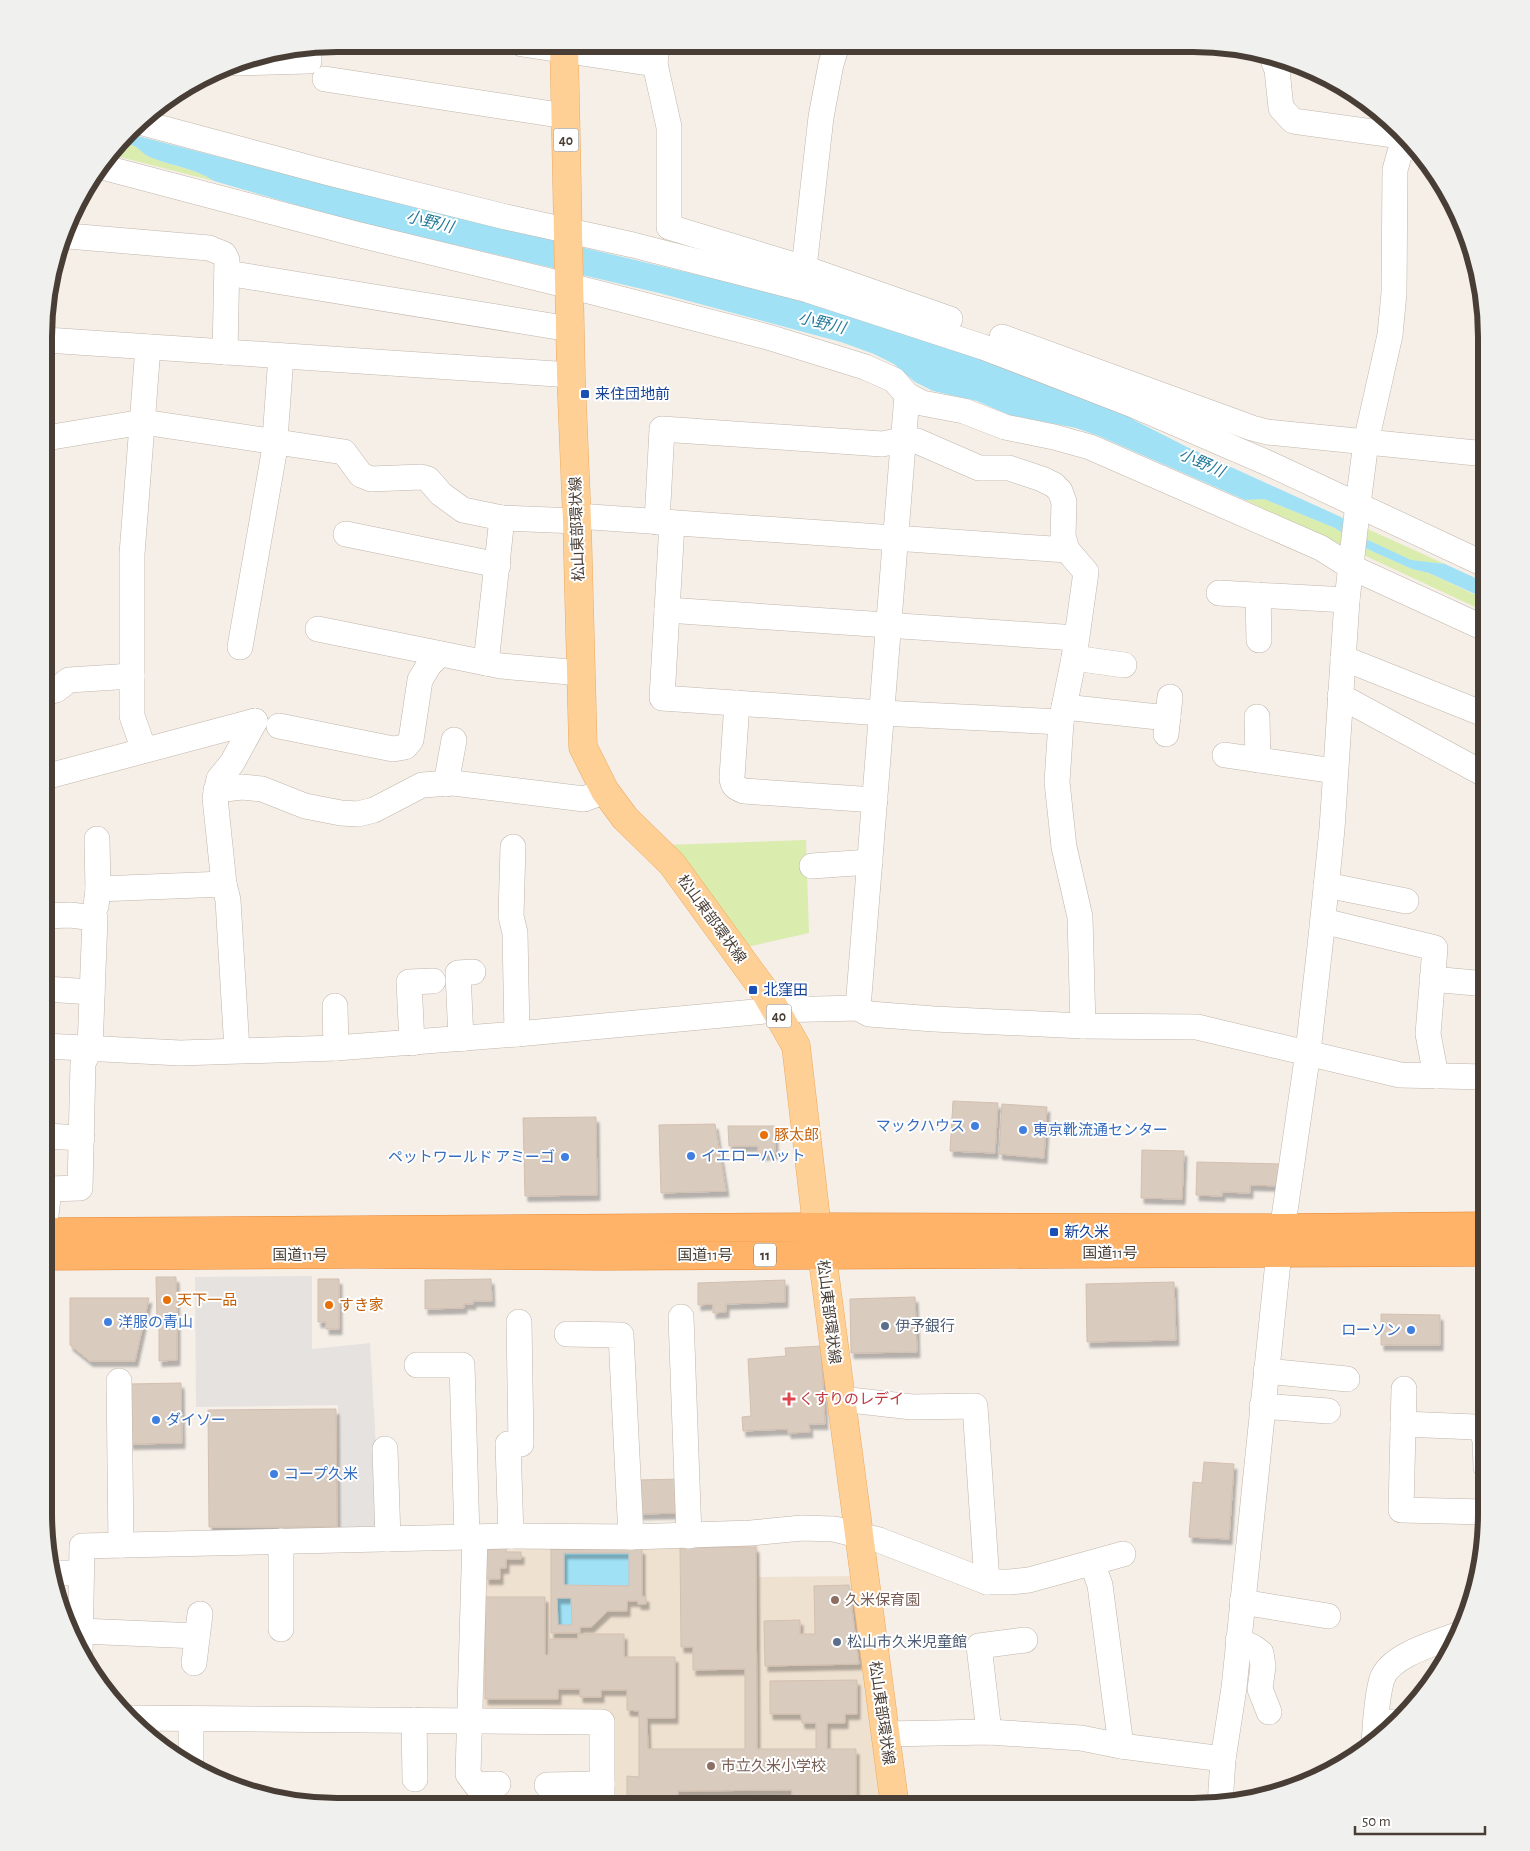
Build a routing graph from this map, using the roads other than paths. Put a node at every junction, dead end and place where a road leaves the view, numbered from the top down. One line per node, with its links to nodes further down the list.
1 (564, 52): 9 (main road, 松山東部環状線 / 40)
2 (625, 52): 5 (street)
3 (834, 52): 16 (street)
4 (310, 54): 6 (street)
5 (656, 54): 16 (street)
6 (262, 63)
7 (1275, 65): 11 (street)
8 (325, 79): 9 (street)
9 (565, 116): 14 (main road, 松山東部環状線 / 40)
10 (148, 125): 14 (street)
11 (1394, 136)
12 (1406, 149): 30 (street)
13 (108, 169): 18 (street)
14 (568, 233): 18 (main road, 松山東部環状線 / 40); 32 (street)
15 (71, 236): 17 (street)
16 (804, 268): 30 (street)
17 (227, 273): 19 (street); 22 (street)
18 (569, 283): 19 (main road, 松山東部環状線 / 40); 25 (street)
19 (570, 329): 24 (main road, 松山東部環状線 / 40)
20 (52, 340): 21 (street)
21 (148, 347): 22 (street); 26 (street)
22 (225, 352): 23 (street)
23 (281, 356): 24 (street); 29 (street)
24 (571, 375): 34 (main road, 松山東部環状線 / 40)
25 (907, 395): 28 (street); 40 (street)
26 (143, 422): 27 (street); 29 (street); 57 (street)
27 (52, 437)
28 (903, 440): 35 (street); 37 (street); 38 (street)
29 (275, 441): 33 (street); 50 (street)
30 (1366, 442): 31 (street); 32 (street)
31 (1478, 453)
32 (1357, 509): 39 (street); 40 (street)
33 (502, 518): 34 (street); 41 (street)
34 (577, 518): 35 (street); 56 (main road, 松山東部環状線 / 40)
35 (664, 522): 37 (street); 45 (street)
36 (346, 534): 41 (street)
37 (896, 538): 38 (street); 46 (street)
38 (1067, 550): 51 (street)
39 (1478, 562)
40 (1351, 563): 44 (street); 47 (street)
41 (498, 565): 54 (street)
42 (1219, 593): 43 (street)
43 (1258, 595): 44 (street); 49 (street)
44 (1347, 600): 53 (street)
45 (667, 610): 46 (street); 60 (street)
46 (889, 625): 51 (street); 62 (street)
47 (1478, 625)
48 (318, 628): 52 (street)
49 (1259, 640)
50 (240, 647)
51 (1075, 648): 55 (street); 63 (street)
52 (440, 654): 54 (street); 66 (street)
53 (1343, 658): 59 (street); 61 (street)
54 (486, 663): 56 (street)
55 (1124, 665)
56 (581, 673): 76 (main road, 松山東部環状線 / 40)
57 (132, 676): 58 (street); 68 (street)
58 (52, 691)
59 (1340, 696): 71 (street); 72 (street)
60 (737, 703): 62 (street); 77 (street)
61 (1478, 712)
62 (882, 713): 63 (street); 77 (street)
63 (1062, 714): 64 (street); 98 (street)
64 (1168, 716)
65 (1258, 717): 70 (street)
66 (279, 726)
67 (454, 740): 74 (street)
68 (144, 750): 73 (street); 75 (street)
69 (1224, 755): 70 (street)
70 (1258, 760): 71 (street)
71 (1335, 771): 83 (street)
72 (1478, 771)
73 (52, 775)
74 (446, 784): 75 (street); 76 (street)
75 (216, 790): 82 (street)
76 (605, 792): 97 (main road, 松山東部環状線 / 40)
77 (875, 800): 80 (street)
78 (97, 839): 84 (street)
79 (513, 847): 99 (street)
80 (870, 862): 81 (street); 96 (street)
81 (812, 866)
82 (224, 884): 84 (street); 105 (street)
83 (1326, 886): 85 (street); 88 (street)
84 (98, 889): 87 (street)
85 (1406, 901)
86 (52, 916): 87 (street)
87 (95, 918): 94 (street)
88 (1323, 920): 90 (street); 106 (street)
89 (474, 972): 100 (street)
90 (1432, 979): 92 (street); 107 (street)
91 (434, 981): 101 (street)
92 (1478, 983)
93 (52, 989): 94 (street)
94 (92, 992): 104 (street)
95 (335, 1006): 103 (street)
96 (858, 1008): 97 (street); 98 (street)
97 (776, 1010): 99 (street); 112 (main road, 松山東部環状線 / 40)
98 (1083, 1026): 106 (street)
99 (517, 1034): 100 (street)
100 (461, 1039): 101 (street)
101 (412, 1043): 103 (street)
102 (52, 1046): 104 (street)
103 (336, 1048): 105 (street)
104 (90, 1049): 105 (street); 110 (street)
105 (237, 1050)
106 (1308, 1052): 107 (street); 115 (street)
107 (1436, 1076): 108 (street)
108 (1478, 1077)
109 (52, 1136): 110 (street)
110 (82, 1138): 111 (street)
111 (52, 1187)
112 (817, 1227): 114 (highway, 国道11号 / 11); 115 (highway, 国道11号 / 11); 117 (main road, 松山東部環状線 / 40)
113 (1478, 1227): 115 (highway, 国道11号 / 11)
114 (52, 1232)
115 (1280, 1240): 116 (highway, 国道11号 / 11); 117 (highway, 国道11号 / 11); 123 (street)
116 (1478, 1252)
117 (822, 1254): 118 (highway, 国道11号 / 11); 127 (main road, 松山東部環状線 / 40)
118 (52, 1256)
119 (681, 1317): 136 (street)
120 (519, 1322): 135 (street)
121 (567, 1334): 138 (street)
122 (417, 1365): 137 (street)
123 (1266, 1371): 124 (street); 128 (street)
124 (1347, 1379)
125 (119, 1381): 141 (street)
126 (1404, 1389): 130 (street)
127 (841, 1399): 134 (main road, 松山東部環状線 / 40); 146 (street)
128 (1262, 1406): 129 (street); 147 (street)
129 (1328, 1411)
130 (1403, 1424): 131 (street); 133 (street)
131 (1478, 1429)
132 (385, 1449): 139 (street)
133 (1478, 1512)
134 (858, 1534): 136 (street); 146 (street); 163 (main road, 松山東部環状線 / 40)
135 (511, 1536): 137 (street); 138 (street)
136 (689, 1536): 138 (street)
137 (471, 1537): 139 (street); 158 (street)
138 (631, 1537)
139 (388, 1539): 140 (street)
140 (281, 1541): 141 (street); 149 (street)
141 (121, 1545): 145 (street)
142 (1123, 1554): 143 (street)
143 (1092, 1563): 146 (street); 164 (street)
144 (59, 1573): 145 (street)
145 (81, 1574): 150 (street)
146 (987, 1582)
147 (1242, 1602): 148 (street); 153 (street)
148 (1328, 1616)
149 (281, 1629)
150 (80, 1636)
151 (1449, 1638): 161 (street)
152 (1025, 1640): 162 (street)
153 (1238, 1640): 156 (street); 166 (street)
154 (83, 1642): 155 (street)
155 (194, 1663)
156 (1268, 1712)
157 (191, 1719): 159 (street); 160 (street); 165 (street)
158 (470, 1719): 159 (street); 168 (street); 170 (street)
159 (414, 1720): 167 (street)
160 (144, 1723)
161 (1383, 1725)
162 (989, 1732): 163 (street); 164 (street)
163 (885, 1734): 172 (main road, 松山東部環状線 / 40)
164 (1121, 1746): 166 (street)
165 (191, 1758)
166 (1223, 1759): 171 (street)
167 (415, 1779)
168 (498, 1784)
169 (547, 1785): 170 (street)
170 (602, 1795)
171 (1221, 1797)
172 (894, 1798)

